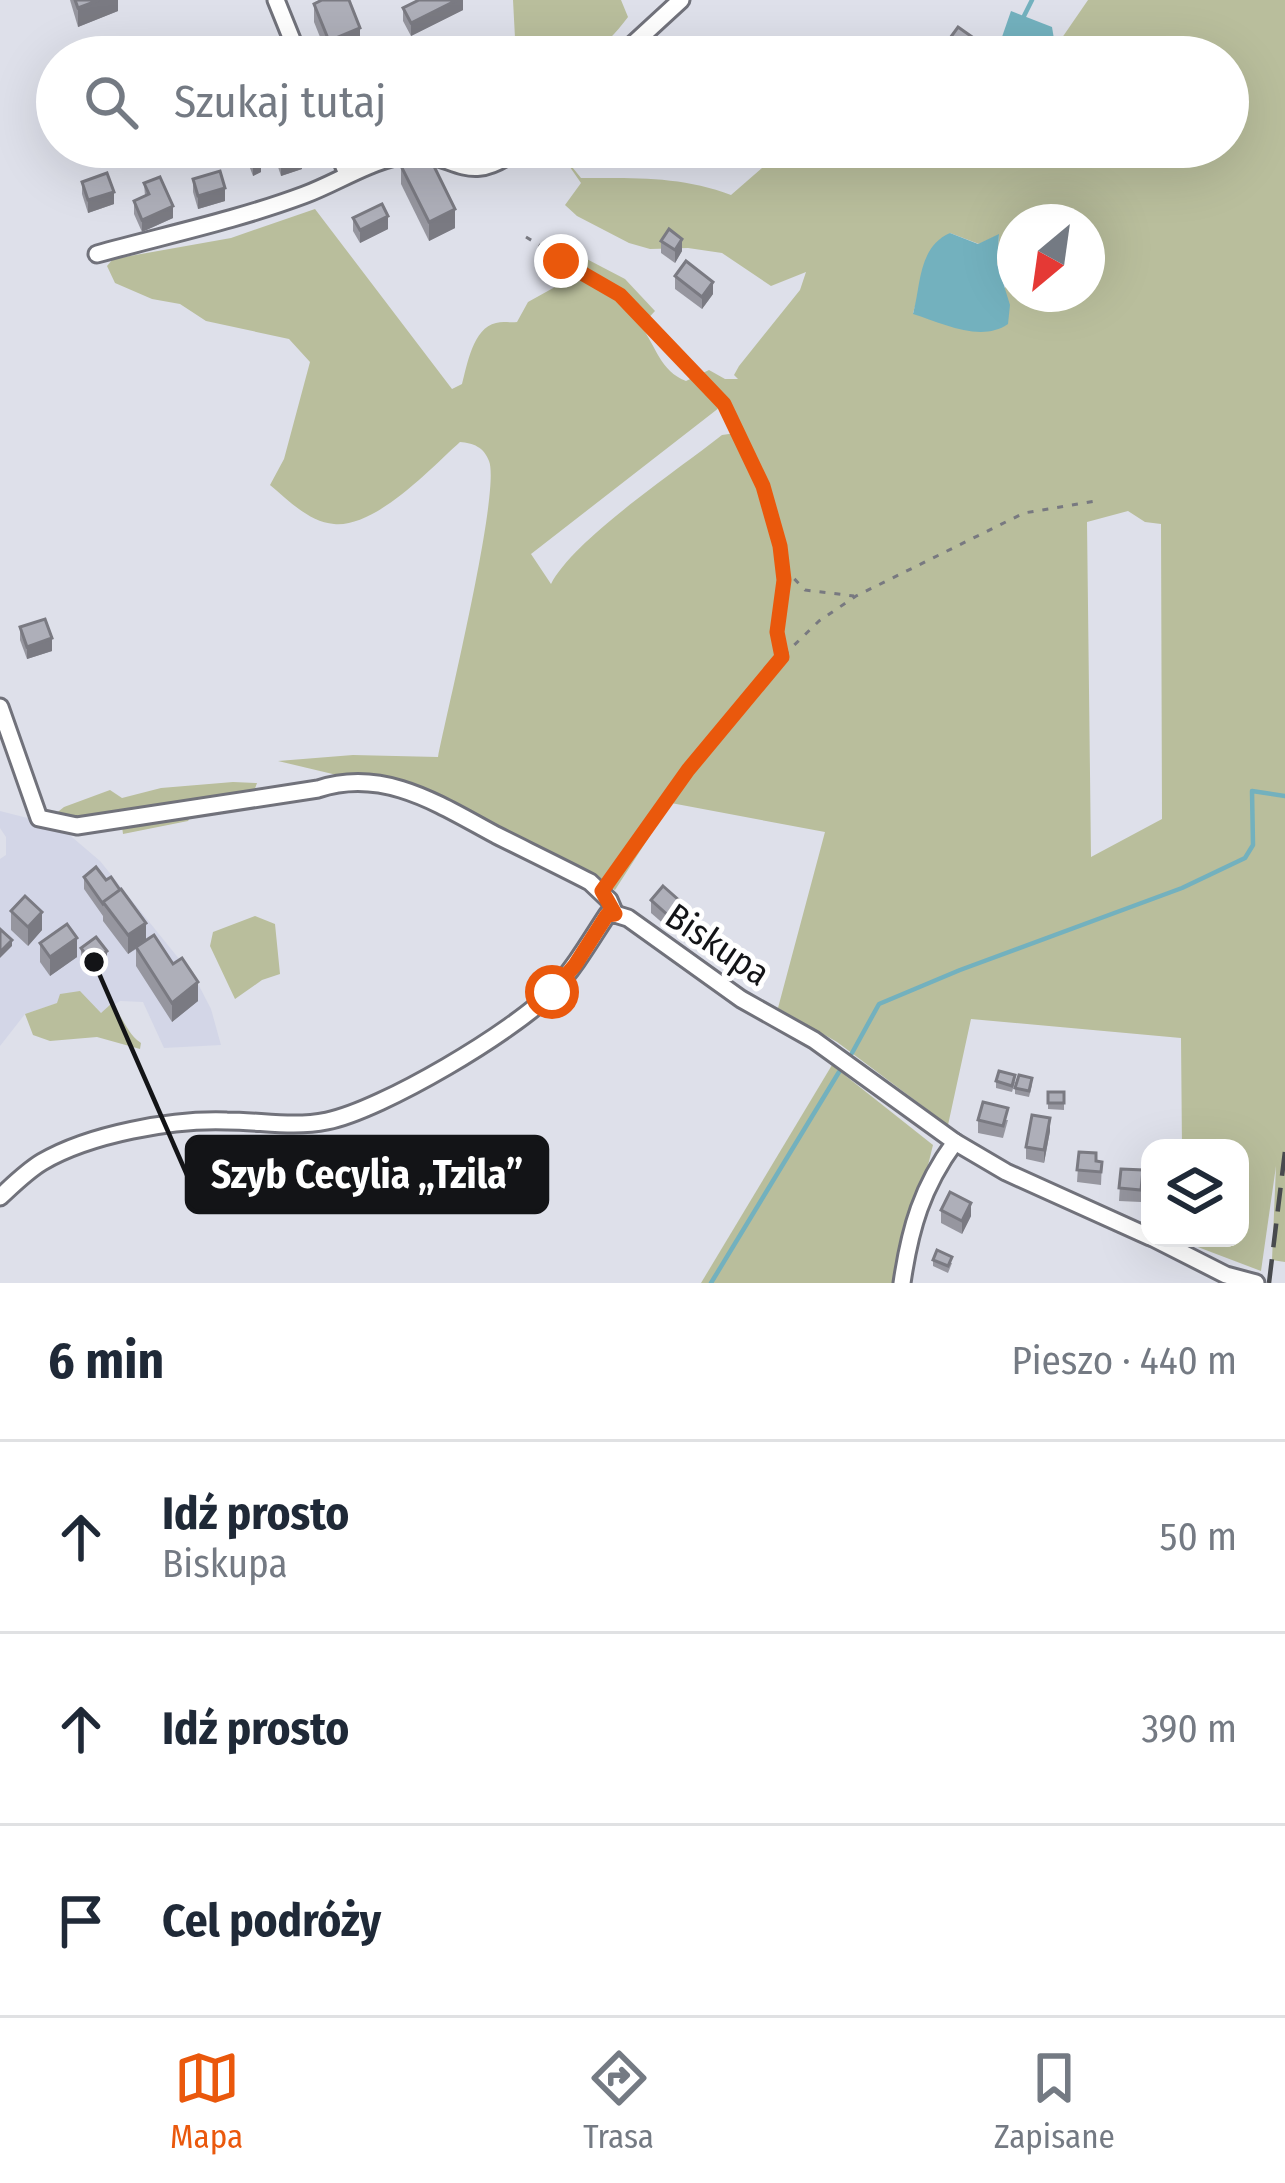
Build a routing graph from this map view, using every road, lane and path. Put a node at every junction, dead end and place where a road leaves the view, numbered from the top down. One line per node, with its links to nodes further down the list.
1 (276, 0): 3 (street)
2 (681, 0): 4 (street)
3 (291, 36)
4 (642, 36)
5 (345, 168): 7 (street)
6 (364, 168): 7 (street)
7 (347, 174): 9 (street)
8 (526, 237): 11 (path)
9 (97, 254)
10 (1101, 500): 12 (path)
11 (784, 568): 12 (path); 13 (path)
12 (856, 596): 13 (path)
13 (782, 657): 15 (path)
14 (0, 707): 15 (street)
15 (602, 891): 16 (street)
16 (615, 914): 17 (street, Biskupa); 18 (street, Biskupa)
17 (955, 1142): 19 (street, Biskupa); 21 (street)
18 (0, 1197)
19 (1141, 1233)
20 (1171, 1247): 22 (street, Biskupa)
21 (902, 1283)
22 (1256, 1283)

